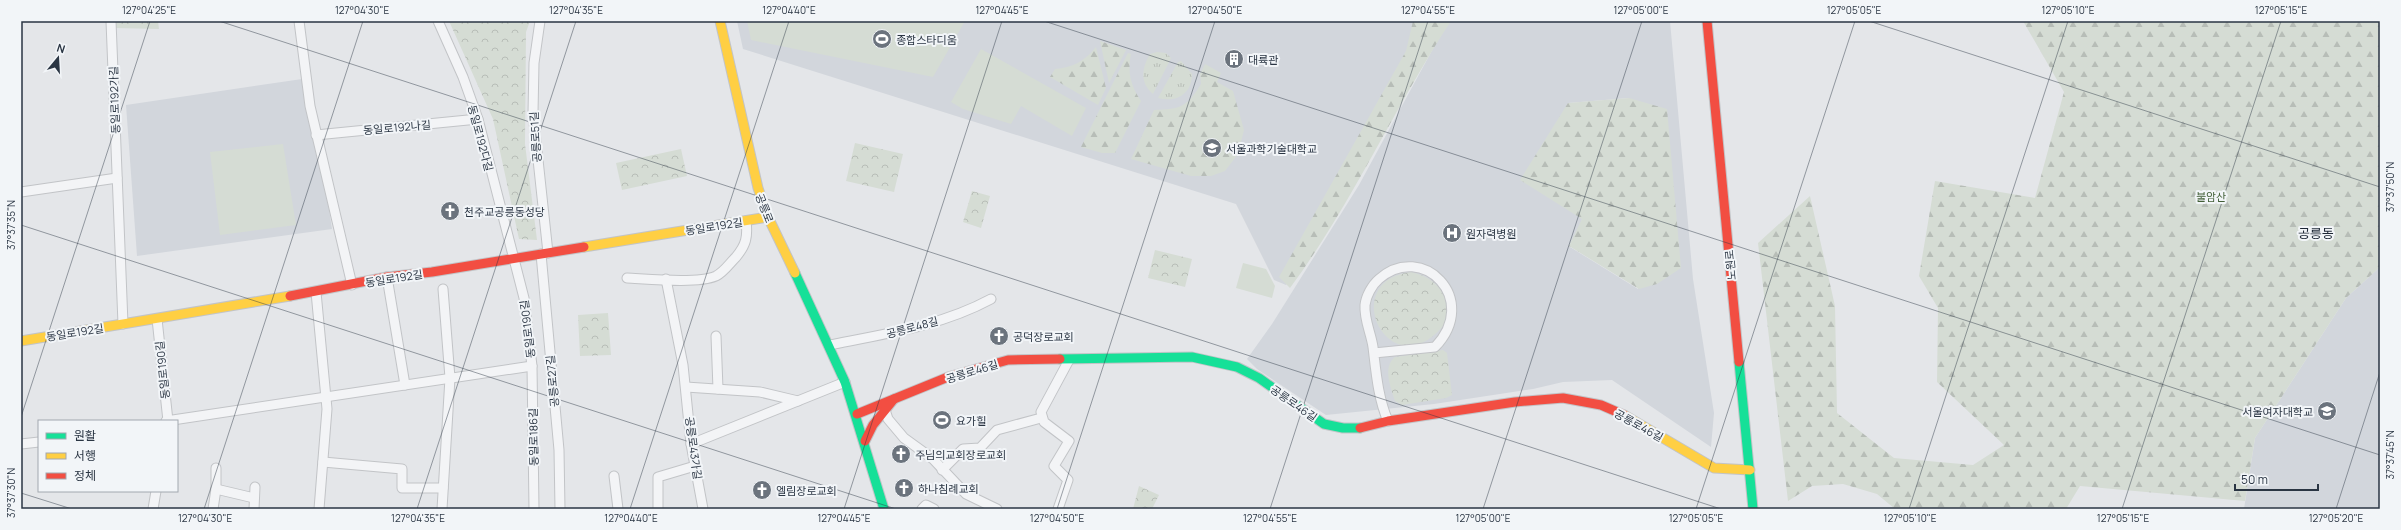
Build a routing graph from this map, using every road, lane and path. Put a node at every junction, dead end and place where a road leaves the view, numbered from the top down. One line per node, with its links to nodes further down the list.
1 (111, 21): 9 (street, 동일로192가길)
2 (299, 21): 8 (street)
3 (438, 21): 7 (street, 동일로192다길)
4 (540, 21): 13 (street, 공릉로51길)
5 (720, 21): 11 (street, 공릉로)
6 (1706, 21): 52 (street, 노원로)
7 (478, 119): 8 (street, 동일로192나길); 14 (street, 동일로192다길)
8 (316, 134): 18 (street)
9 (117, 178): 10 (street); 23 (street, 동일로192가길)
10 (21, 192)
11 (768, 217): 12 (street, 동일로192길); 26 (street, 공릉로)
12 (746, 221): 13 (street, 동일로192길); 17 (street)
13 (544, 254): 14 (street, 동일로192길); 66 (street, 공릉로27길)
14 (515, 258): 15 (street, 동일로192길); 29 (street, 동일로190길)
15 (387, 277): 18 (street, 동일로192길); 32 (street)
16 (627, 278): 17 (street)
17 (666, 279): 33 (street, 공릉로43가길)
18 (352, 285): 20 (street, 동일로192길)
19 (443, 289): 30 (street)
20 (316, 292): 22 (street, 동일로192길); 35 (street)
21 (991, 298): 26 (street, 공릉로48길)
22 (157, 319): 23 (street, 동일로192길); 41 (street, 동일로190길)
23 (123, 324): 25 (street, 동일로192길)
24 (716, 336): 34 (street)
25 (21, 341)
26 (829, 345): 31 (street, 공릉로)
27 (1374, 353): 27 (street); 43 (street)
28 (1069, 360): 36 (street, 공릉로46길); 40 (street); 43 (street, 공릉로46길)
29 (532, 366): 30 (street, 동일로190길); 65 (street, 동일로186길)
30 (450, 378): 32 (street, 동일로190길); 55 (street)
31 (845, 382): 37 (street); 39 (street, 공릉로)
32 (405, 385): 35 (street, 동일로190길)
33 (686, 387): 34 (street); 47 (street, 공릉로43가길)
34 (718, 389): 37 (street)
35 (326, 397): 42 (street, 동일로190길); 48 (street)
36 (896, 398): 38 (street); 39 (street, 공릉로46길)
37 (798, 401): 47 (street)
38 (885, 410): 44 (street); 51 (street)
39 (857, 414): 44 (street, 공릉로)
40 (1042, 418): 51 (street); 74 (street)
41 (167, 420)
42 (174, 420)
43 (1388, 421): 52 (street, 공릉로46길)
44 (865, 441): 70 (street, 공릉로)
45 (38, 442): 46 (street)
46 (21, 444)
47 (691, 444): 49 (street, 공릉로43가길)
48 (323, 462): 55 (street); 63 (street)
49 (695, 466): 68 (street); 69 (street, 공릉로43가길)
50 (216, 468): 56 (street)
51 (942, 470): 59 (street)
52 (1750, 470): 75 (street, 노원로)
53 (614, 476): 67 (street)
54 (255, 487): 58 (street)
55 (443, 488): 64 (street)
56 (216, 489): 58 (street); 61 (street)
57 (156, 492): 60 (street)
58 (254, 498): 62 (street)
59 (977, 505): 73 (street)
60 (153, 509)
61 (213, 509)
62 (254, 509)
63 (319, 509)
64 (442, 509)
65 (534, 509)
66 (560, 509)
67 (618, 509)
68 (658, 509)
69 (703, 509)
70 (884, 509)
71 (922, 509): 72 (street)
72 (934, 509)
73 (997, 509)
74 (1058, 509)
75 (1753, 509)

